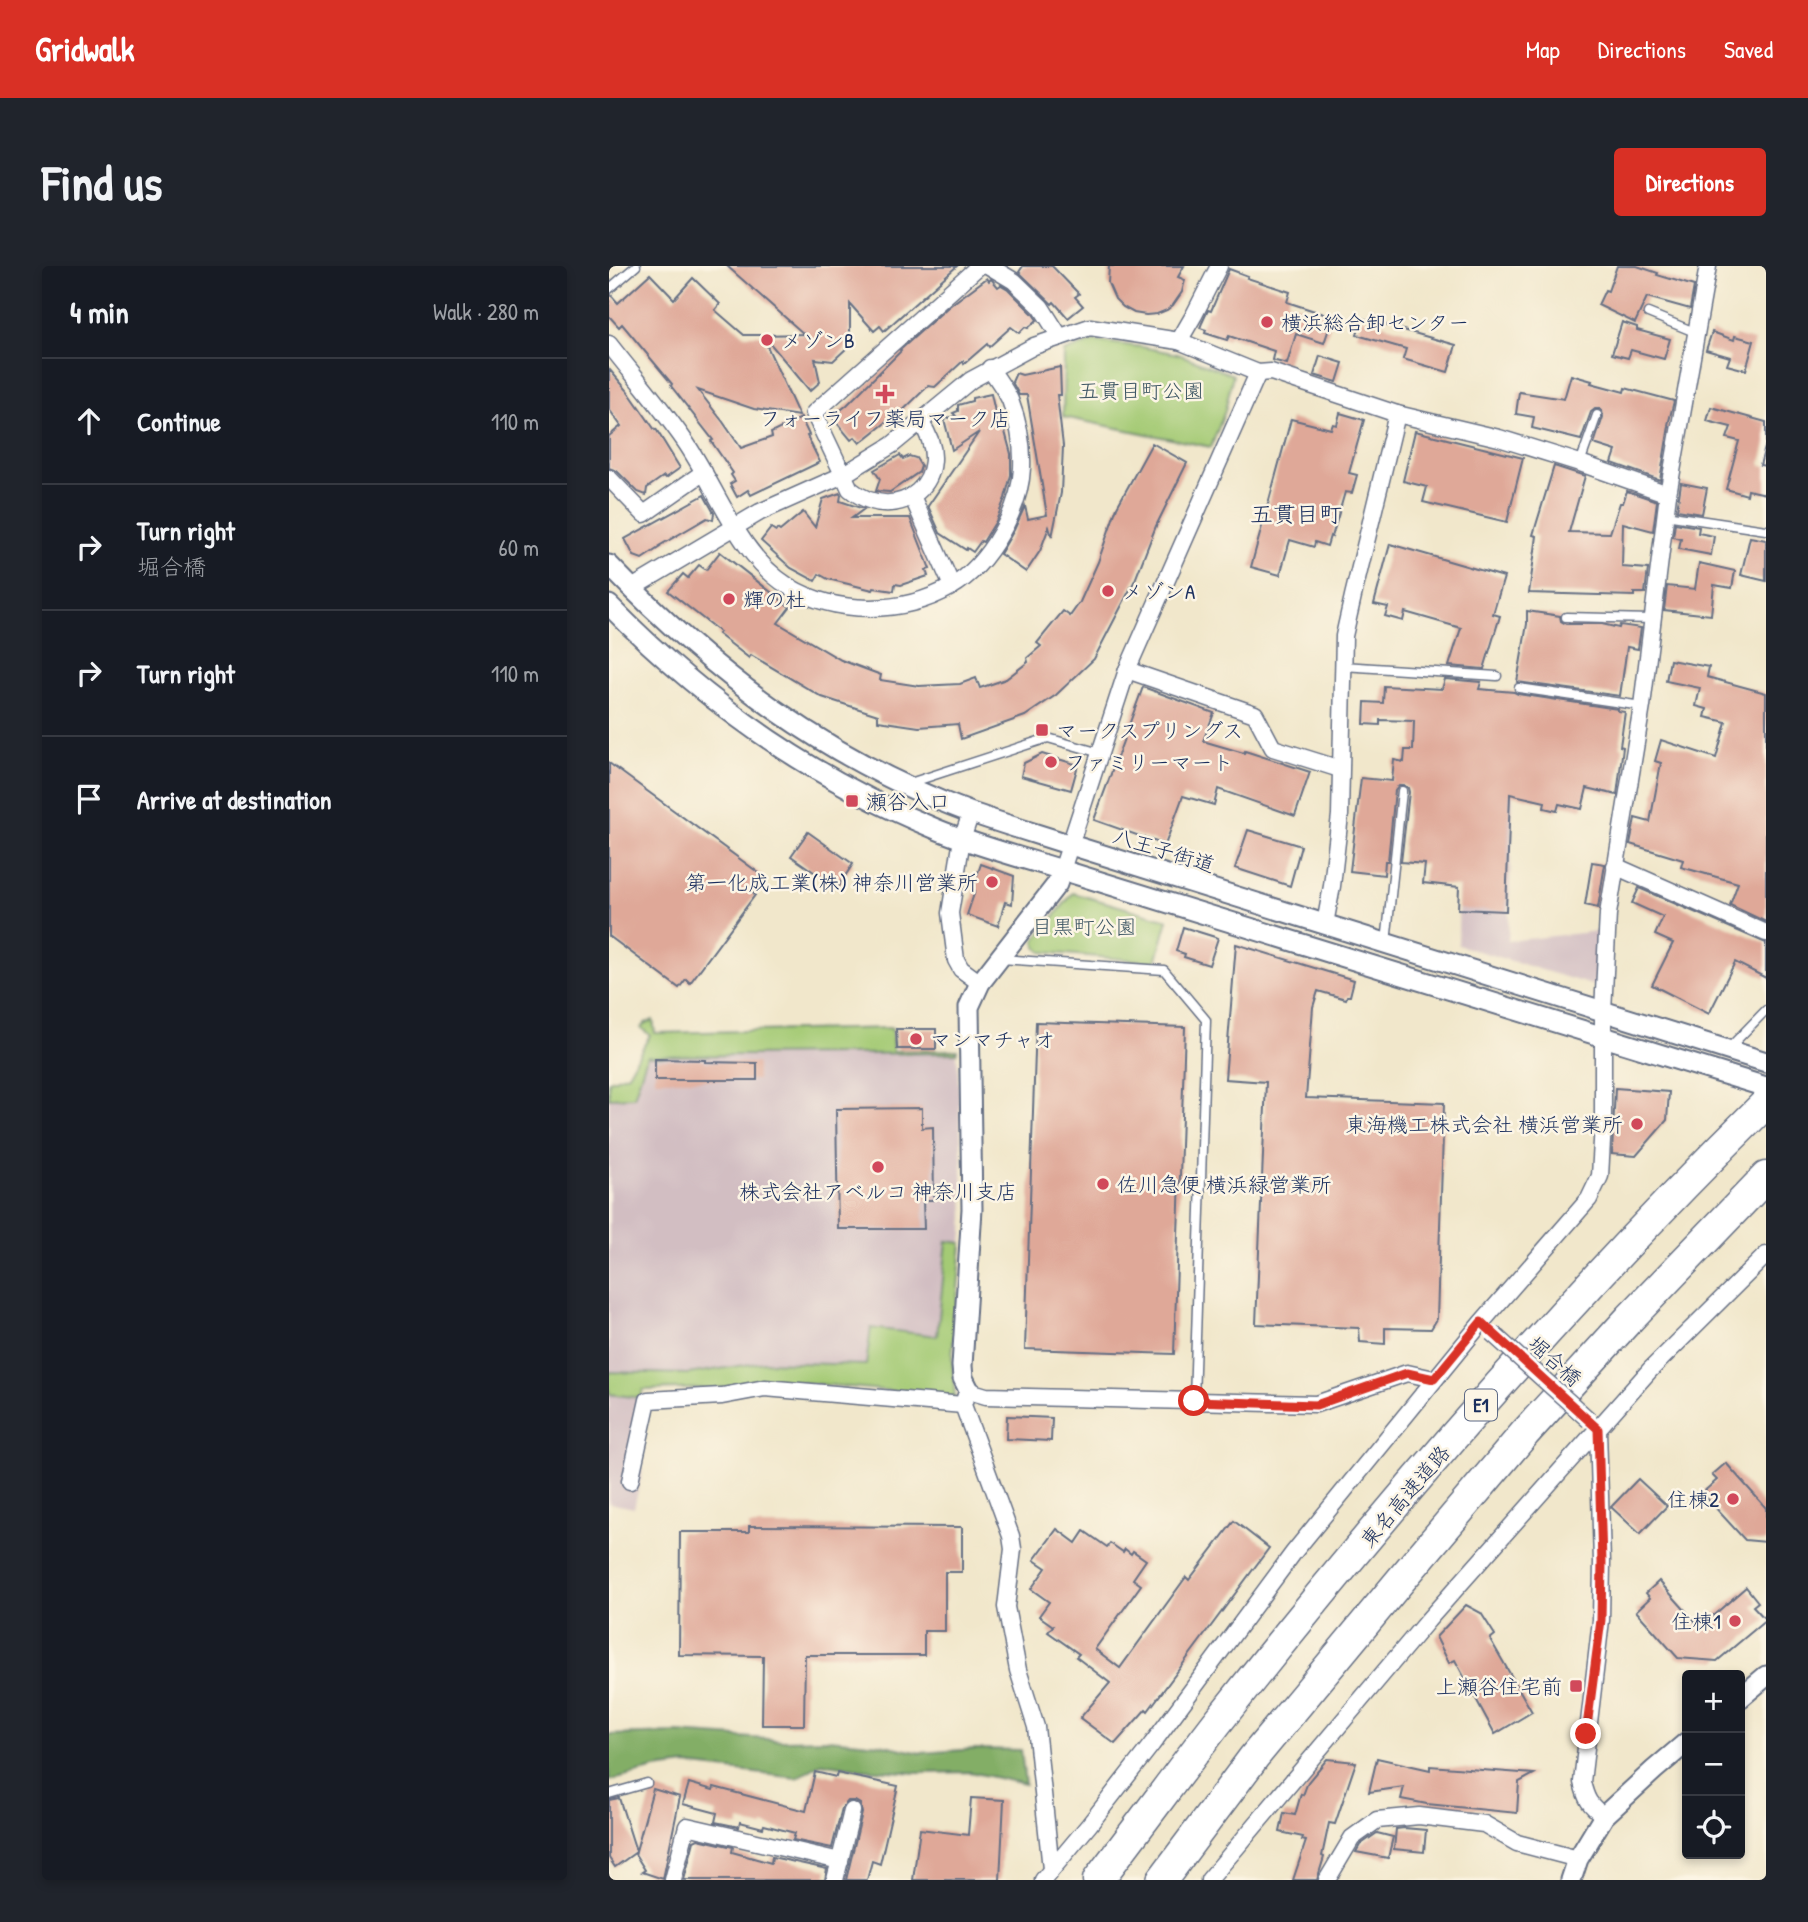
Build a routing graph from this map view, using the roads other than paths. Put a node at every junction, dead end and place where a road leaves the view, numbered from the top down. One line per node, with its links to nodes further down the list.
1 (636, 266): 6 (lane)
2 (979, 266): 19 (street)
3 (989, 266): 9 (street)
4 (1219, 266): 10 (street)
5 (1708, 266): 8 (street)
6 (609, 289)
7 (1648, 313): 8 (lane)
8 (1697, 333): 21 (street)
9 (1060, 337): 10 (street); 12 (street)
10 (1179, 341): 13 (street)
11 (609, 344): 18 (street)
12 (991, 368): 16 (street); 27 (street)
13 (1258, 373): 14 (street); 33 (street)
14 (1397, 414): 17 (street); 32 (street)
15 (1597, 415): 17 (lane)
16 (921, 423): 19 (street); 22 (street)
17 (1580, 463): 21 (street)
18 (704, 472): 20 (street); 24 (street)
19 (843, 475): 22 (street); 24 (street)
20 (609, 478)
21 (1668, 494): 23 (street)
22 (912, 496): 27 (street)
23 (1665, 515): 25 (lane); 31 (street)
24 (734, 526): 27 (street); 28 (street)
25 (1766, 530)
26 (609, 565): 28 (street, 八王子街道)
27 (952, 586)
28 (632, 588): 39 (street, 八王子街道)
29 (609, 605): 42 (street)
30 (1566, 617): 31 (lane)
31 (1652, 619): 36 (street)
32 (1343, 666): 34 (lane); 38 (street)
33 (1127, 670): 37 (street); 38 (street)
34 (1497, 676)
35 (1519, 688): 36 (lane)
36 (1642, 706): 44 (street)
37 (1100, 753): 39 (lane); 43 (street)
38 (1340, 769): 46 (street)
39 (904, 785): 41 (street, 八王子街道)
40 (1402, 791): 48 (lane)
41 (971, 813): 42 (street); 43 (street, 八王子街道)
42 (962, 839): 45 (street); 50 (street)
43 (1071, 845): 45 (street); 46 (street, 八王子街道)
44 (1615, 866): 47 (street); 52 (street)
45 (1062, 870): 49 (street); 53 (street)
46 (1325, 924): 48 (street, 八王子街道)
47 (1766, 933)
48 (1386, 943): 52 (street, 八王子街道)
49 (999, 958): 50 (street); 63 (lane)
50 (980, 983): 62 (street)
51 (1766, 1010): 54 (lane)
52 (1603, 1011): 53 (street); 54 (street, 八王子街道)
53 (1603, 1036): 56 (street); 60 (street)
54 (1732, 1051): 55 (street, 八王子街道)
55 (1766, 1062)
56 (1766, 1087)
57 (1766, 1103): 78 (highway, 東名高速道路 / E1)
58 (1766, 1177): 79 (highway, E1)
59 (1766, 1255): 64 (street)
60 (1487, 1328): 61 (street); 64 (street, 堀合橋, bridge)
61 (1434, 1379): 63 (street); 75 (street)
62 (966, 1397): 63 (street); 65 (street); 75 (street)
63 (1194, 1401)
64 (1594, 1425): 72 (street); 80 (street)
65 (629, 1481)
66 (1766, 1676): 67 (street)
67 (1745, 1694)
68 (1682, 1746): 72 (street)
69 (647, 1783): 70 (lane)
70 (609, 1794)
71 (852, 1811): 74 (street)
72 (1604, 1816): 73 (street)
73 (1578, 1859): 81 (street); 82 (street)
74 (840, 1861): 76 (street); 77 (street)
75 (1047, 1875)
76 (673, 1880)
77 (835, 1880)
78 (1098, 1880)
79 (1162, 1880)
80 (1209, 1880)
81 (1327, 1880)
82 (1571, 1880)

